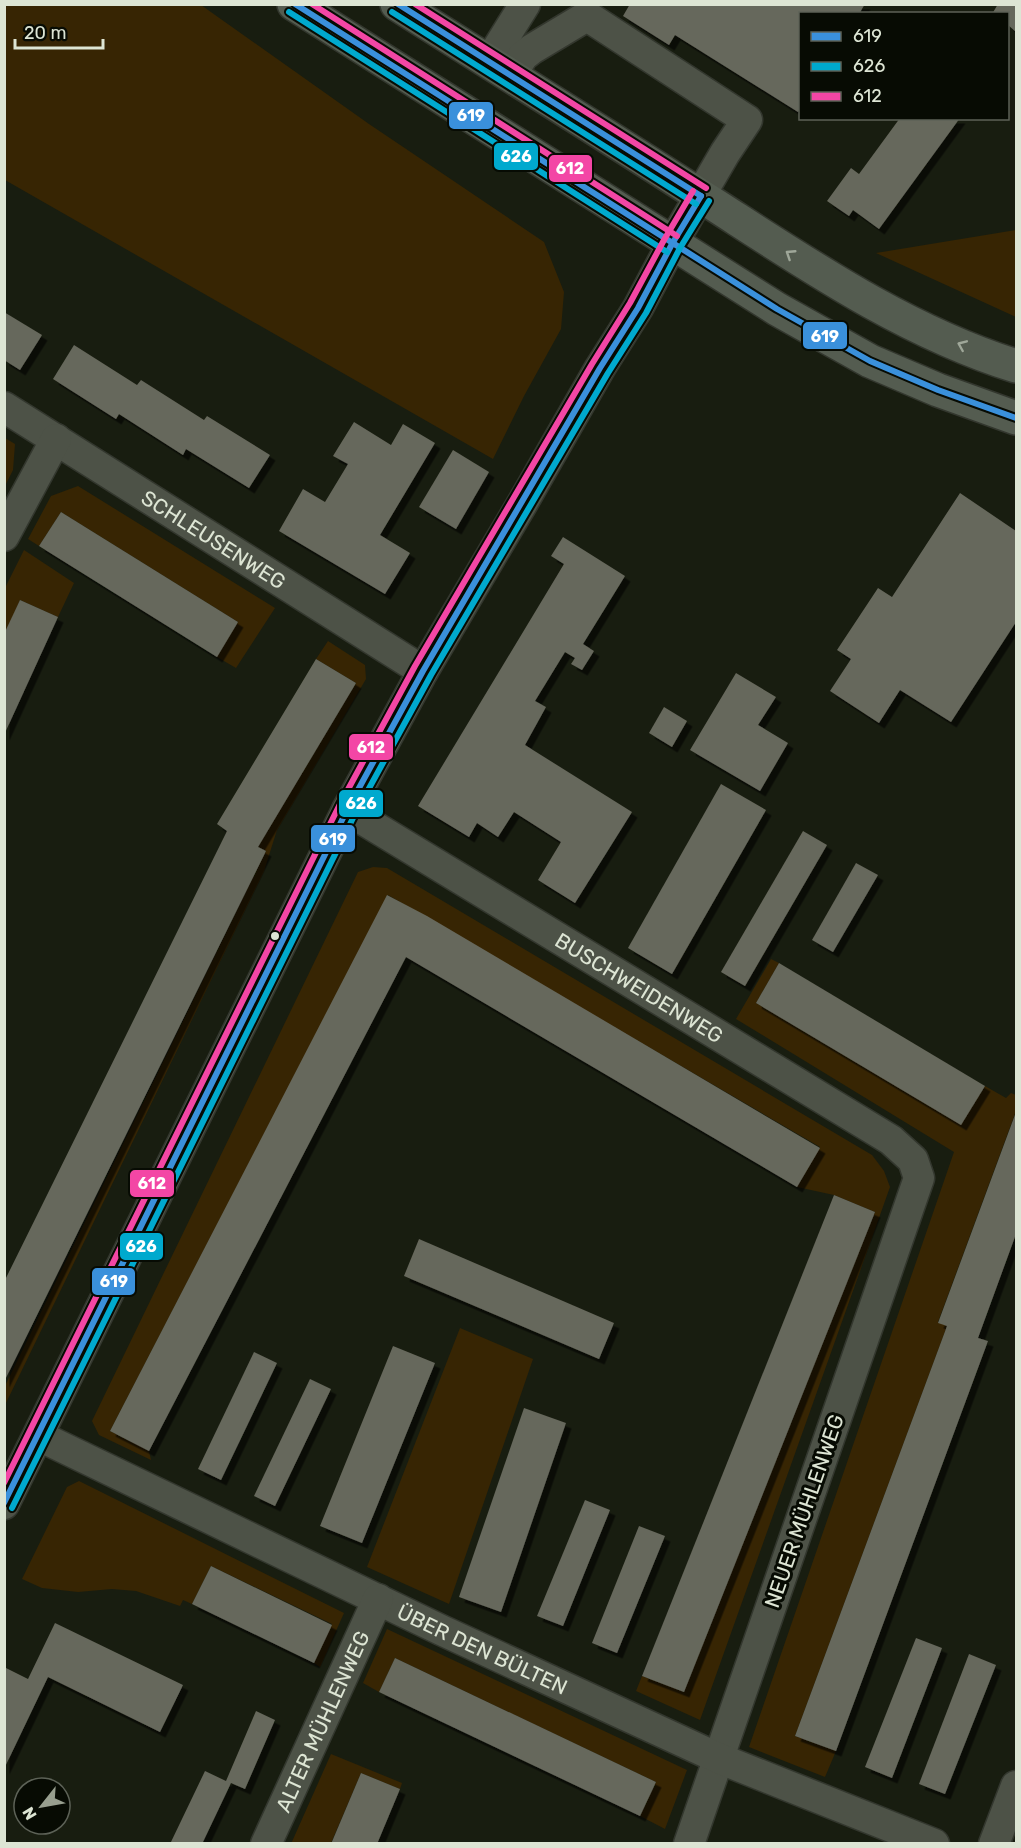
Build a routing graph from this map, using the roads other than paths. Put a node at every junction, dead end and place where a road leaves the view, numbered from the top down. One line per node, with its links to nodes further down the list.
1 (294, 4): 6 (main road)
2 (397, 4): 4 (main road)
3 (525, 4): 4 (street)
4 (499, 69): 5 (main road); 5 (street)
5 (701, 196): 6 (street); 7 (main road, one-way to 5)
6 (672, 244): 9 (main road); 12 (street)
7 (1017, 366)
8 (4, 407): 10 (street, SCHLEUSENWEG)
9 (1017, 418)
10 (56, 438): 11 (street); 12 (street, SCHLEUSENWEG)
11 (4, 536)
12 (423, 671): 13 (street)
13 (346, 810): 14 (street, BUSCHWEIDENWEG); 15 (street)
14 (919, 1178): 18 (street, NEUER MÜHLENWEG)
15 (39, 1436): 16 (street); 17 (street, ÜBER DEN BÜLTEN)
16 (4, 1504)
17 (378, 1599): 18 (street, ÜBER DEN BÜLTEN); 20 (street, ALTER MÜHLENWEG)
18 (718, 1758): 21 (street, NEUER MÜHLENWEG); 22 (street, ÜBER DEN BÜLTEN)
19 (1017, 1786): 23 (street)
20 (266, 1844)
21 (689, 1844)
22 (934, 1844)
23 (994, 1844)

